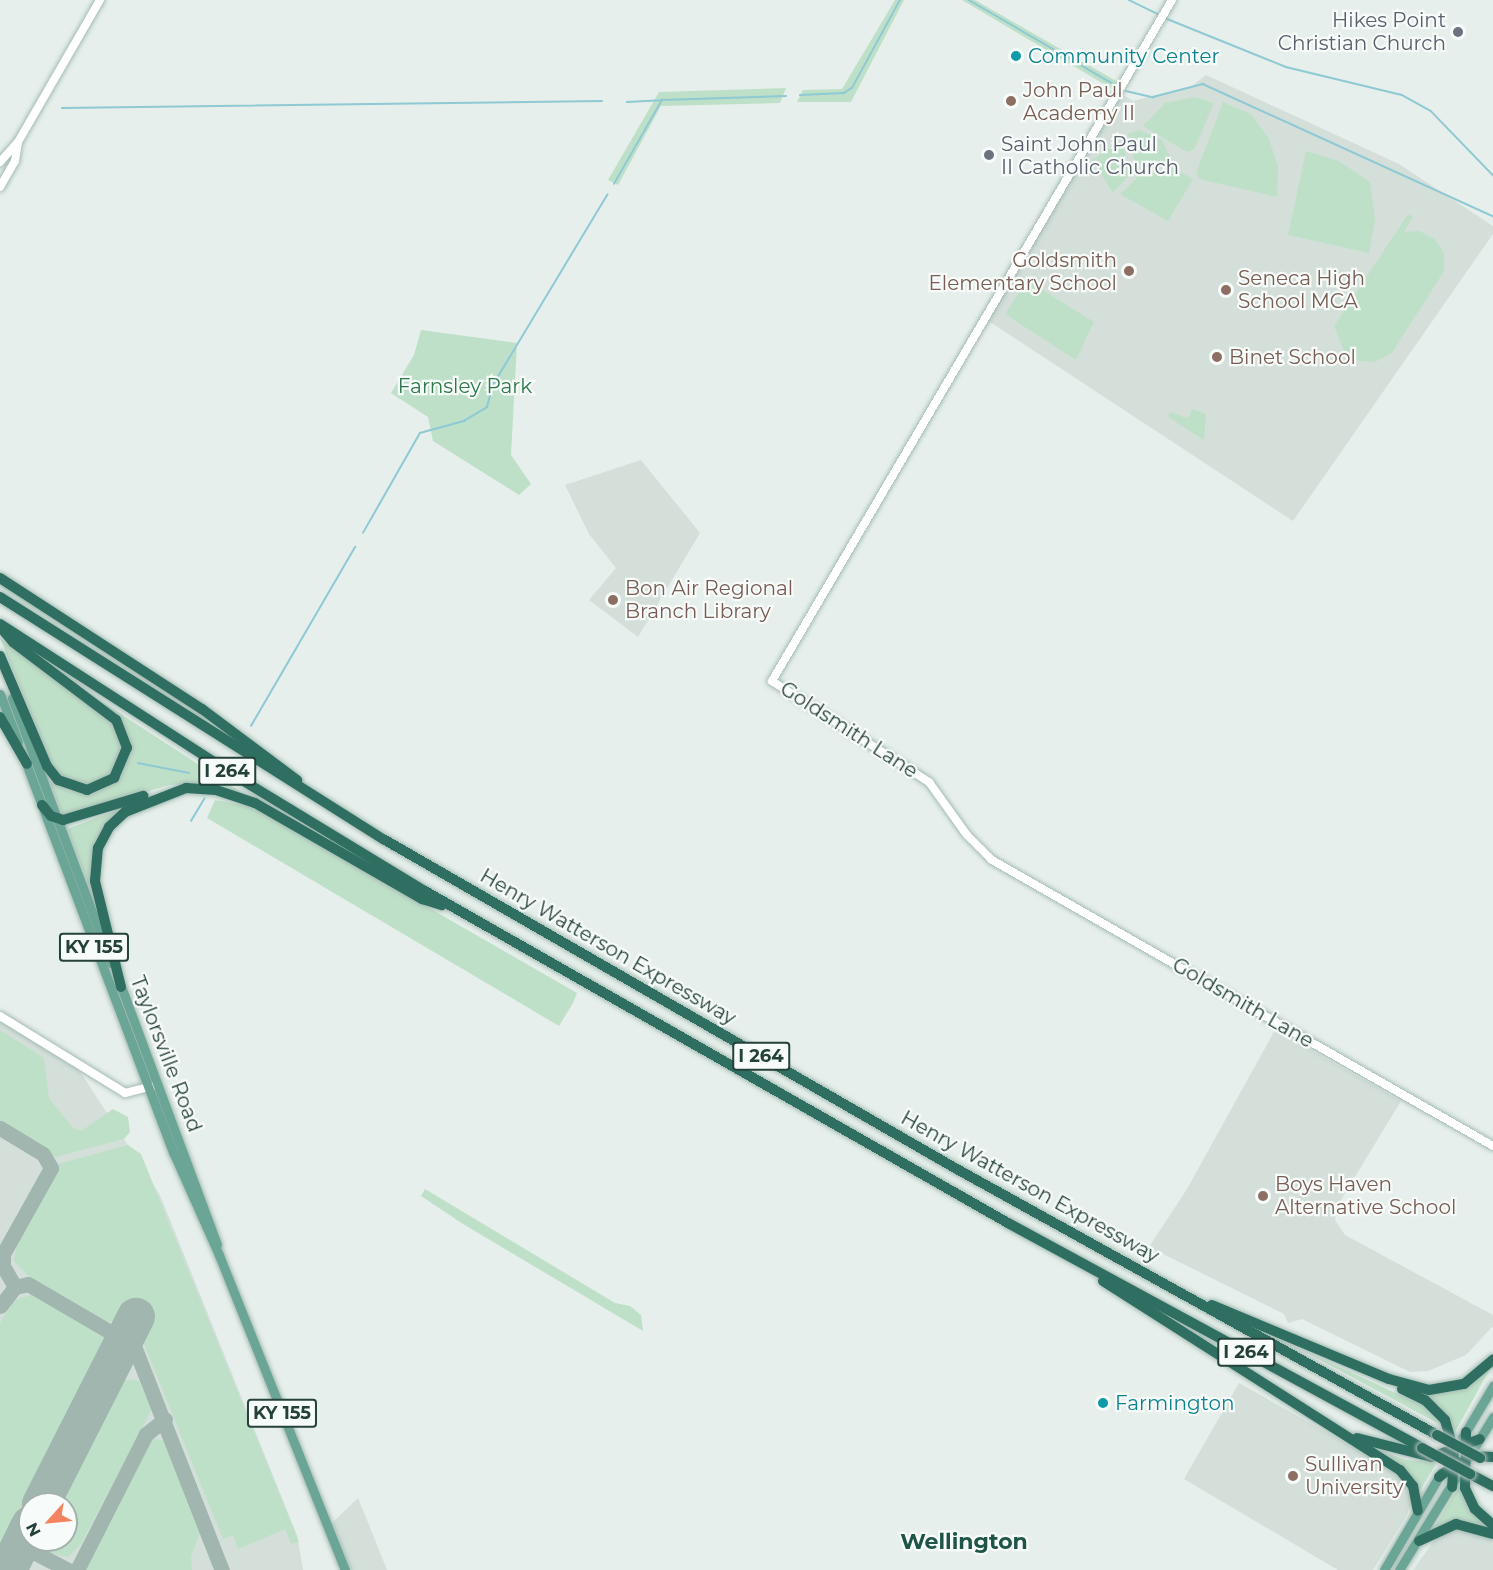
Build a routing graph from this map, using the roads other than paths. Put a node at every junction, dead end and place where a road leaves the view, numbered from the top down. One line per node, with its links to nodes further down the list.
1 (100, 0): 3 (street)
2 (1172, 0): 25 (street, Goldsmith Lane)
3 (18, 142): 4 (street); 5 (street)
4 (0, 162)
5 (0, 187)
6 (0, 578): 16 (highway)
7 (0, 597): 16 (highway, Henry Watterson Expressway / I 264)
8 (0, 625): 9 (highway); 18 (highway, Henry Watterson Expressway / I 264)
9 (0, 656)
10 (0, 666): 17 (main road, Taylorsville Road / KY 155)
11 (0, 694): 13 (main road, Taylorsville Road / KY 155)
12 (0, 717): 13 (highway)
13 (27, 764): 15 (main road, Taylorsville Road / KY 155)
14 (175, 791): 17 (highway); 18 (highway); 21 (highway)
15 (42, 805): 17 (highway); 19 (main road, Taylorsville Road / KY 155)
16 (338, 813): 28 (highway, Henry Watterson Expressway / I 264)
17 (60, 820): 20 (main road, Taylorsville Road / KY 155)
18 (458, 910): 27 (highway, Henry Watterson Expressway / I 264)
19 (83, 918): 20 (main road); 24 (main road, Taylorsville Road / KY 155)
20 (108, 954): 21 (main road, Taylorsville Road / KY 155)
21 (121, 987): 23 (main road, Taylorsville Road / KY 155)
22 (0, 1016): 24 (street)
23 (158, 1085): 24 (street); 26 (main road, Taylorsville Road / KY 155)
24 (148, 1088): 26 (main road, Taylorsville Road / KY 155)
25 (1493, 1146)
26 (219, 1255): 47 (main road, Taylorsville Road / KY 155)
27 (1069, 1257): 34 (highway); 38 (highway, Henry Watterson Expressway / I 264, bridge)
28 (1186, 1294): 30 (highway); 38 (highway, Henry Watterson Expressway / I 264, bridge)
29 (1493, 1360): 30 (highway)
30 (1389, 1379): 36 (highway)
31 (1493, 1386): 33 (main road)
32 (1493, 1417): 35 (main road)
33 (1466, 1432): 36 (highway)
34 (1354, 1437): 36 (highway); 43 (highway)
35 (1480, 1439): 36 (highway); 38 (main road)
36 (1459, 1449): 38 (highway); 40 (main road)
37 (1493, 1457): 38 (highway)
38 (1466, 1464): 39 (highway, Henry Watterson Expressway / I 264); 40 (highway); 41 (highway, Henry Watterson Expressway / I 264); 42 (highway); 44 (highway)
39 (1493, 1466)
40 (1439, 1477): 43 (main road)
41 (1493, 1486)
42 (1452, 1487): 46 (main road)
43 (1418, 1511): 48 (main road)
44 (1493, 1525)
45 (1493, 1534): 46 (highway)
46 (1419, 1541): 49 (main road)
47 (345, 1570)
48 (1384, 1570)
49 (1399, 1570)

